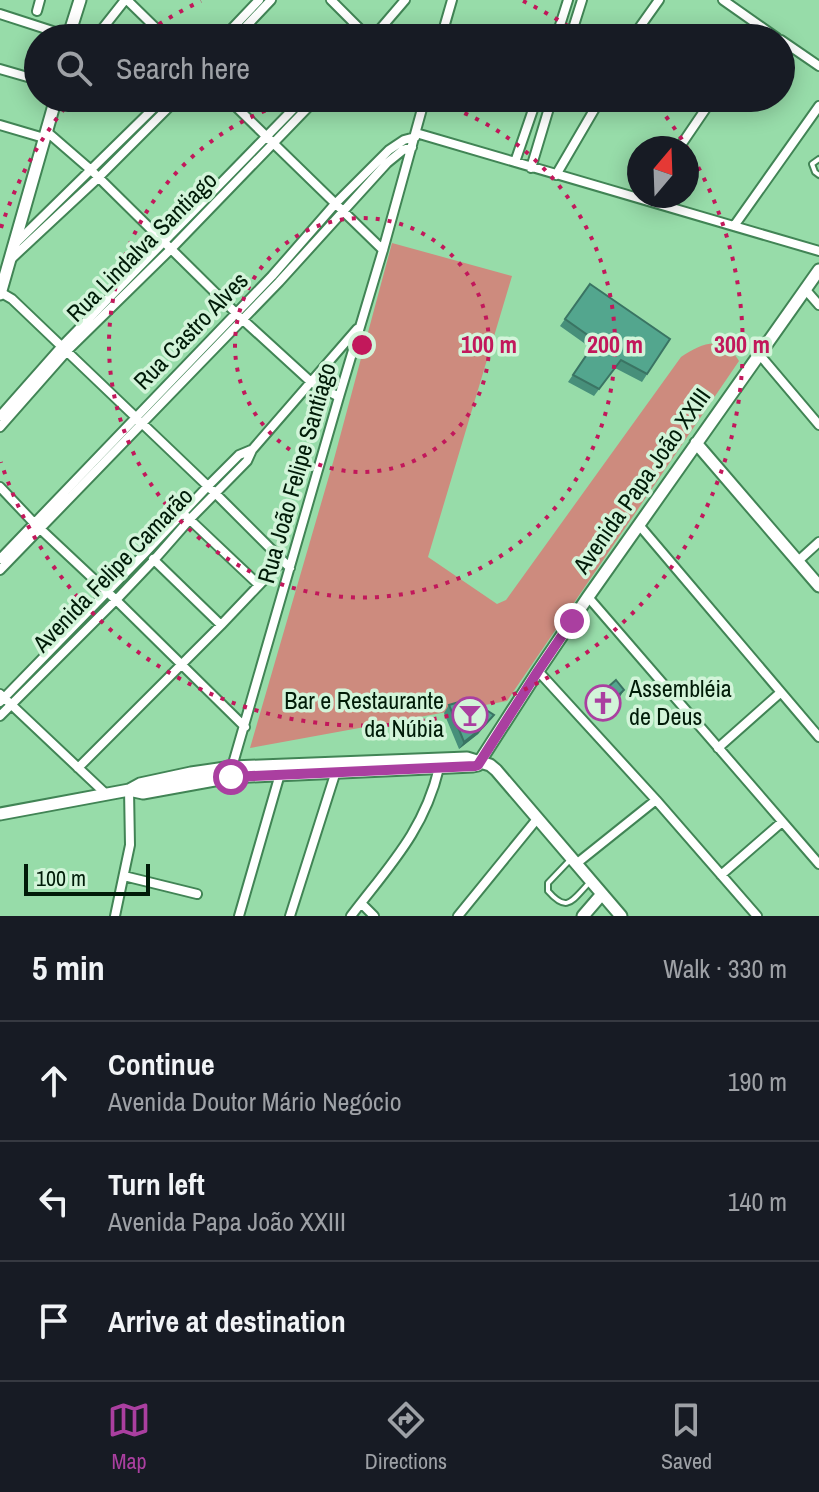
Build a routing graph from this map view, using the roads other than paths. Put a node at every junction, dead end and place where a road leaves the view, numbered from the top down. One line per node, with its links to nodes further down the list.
1 (40, 0): 13 (street)
2 (80, 0): 16 (main road)
3 (126, 0): 17 (street); 18 (street)
4 (259, 0): 19 (street)
5 (271, 0): 20 (street)
6 (331, 0): 21 (street)
7 (405, 0): 22 (street)
8 (452, 0): 23 (street)
9 (568, 0): 24 (street)
10 (582, 0): 25 (street)
11 (659, 0): 26 (street)
12 (723, 0): 27 (street)
13 (37, 11)
14 (0, 14): 15 (street)
15 (30, 24)
16 (72, 24)
17 (106, 24)
18 (151, 24)
19 (236, 24)
20 (248, 24)
21 (355, 24)
22 (384, 24)
23 (445, 24)
24 (560, 24)
25 (575, 24)
26 (642, 24)
27 (757, 24)
28 (795, 50): 29 (street)
29 (819, 66)
30 (0, 69): 31 (street)
31 (24, 76)
32 (819, 106): 59 (street)
33 (52, 112): 45 (main road)
34 (151, 112): 53 (street)
35 (163, 112): 53 (street)
36 (242, 112): 48 (street)
37 (292, 112): 48 (street, Rua Lindalva Santiago)
38 (301, 112): 48 (street, Rua Lindalva Santiago)
39 (421, 112): 46 (street, Rua João Felipe Santiago)
40 (532, 112): 51 (street)
41 (548, 112): 52 (street)
42 (593, 112): 54 (street)
43 (703, 112): 47 (street)
44 (0, 125): 45 (street)
45 (45, 134): 53 (street); 60 (main road)
46 (415, 135): 49 (street, Rua João Felipe Santiago); 51 (street); 57 (street, Rua Castro Alves)
47 (687, 136)
48 (270, 139): 57 (street); 61 (street, Rua Lindalva Santiago)
49 (412, 147): 57 (street, Rua Castro Alves); 62 (street, Rua João Felipe Santiago)
50 (819, 159): 55 (lane)
51 (515, 162): 52 (street)
52 (531, 168): 54 (street)
53 (94, 174): 60 (street); 61 (street); 64 (street)
54 (556, 175): 56 (street)
55 (819, 175)
56 (627, 193)
57 (338, 208): 62 (street); 69 (street, Rua Castro Alves)
58 (677, 208): 59 (street)
59 (734, 226): 63 (street)
60 (14, 246): 64 (main road)
61 (168, 246): 69 (street); 71 (street, Rua Lindalva Santiago)
62 (383, 250): 70 (street, Rua João Felipe Santiago)
63 (819, 251)
64 (10, 260): 67 (main road)
65 (819, 270): 66 (main road, Avenida Papa João XXIII)
66 (805, 289): 68 (street); 72 (main road, Avenida Papa João XXIII)
67 (2, 295): 71 (street)
68 (819, 305)
69 (239, 316): 73 (street); 76 (street, Rua Castro Alves)
70 (360, 326): 73 (street, Avenida Felipe Camarão); 74 (street, Rua João Felipe Santiago)
71 (64, 349): 75 (street, Rua Lindalva Santiago); 76 (street); 78 (street, Rua Lindalva Santiago)
72 (759, 354): 77 (street); 79 (main road, Avenida Papa João XXIII)
73 (311, 382): 74 (street); 81 (street, Avenida Felipe Camarão)
74 (339, 397): 91 (street, Rua João Felipe Santiago)
75 (0, 416)
76 (139, 420): 81 (street); 84 (street, Rua Castro Alves)
77 (819, 425)
78 (0, 427)
79 (696, 443): 83 (main road, Avenida Papa João XXIII); 90 (main road)
80 (0, 487): 84 (street)
81 (212, 489): 82 (street, Avenida Felipe Camarão); 89 (street)
82 (186, 516): 86 (street, Avenida Felipe Camarão); 88 (street, Avenida Felipe Camarão); 93 (street)
83 (639, 525): 96 (main road, Avenida Papa João XXIII); 101 (street)
84 (38, 526): 87 (street, Rua Castro Alves); 92 (street, Rua Castro Alves); 95 (street)
85 (819, 542): 90 (street)
86 (146, 552): 88 (street); 95 (street, Avenida Felipe Camarão)
87 (0, 559)
88 (154, 560): 97 (street, Avenida Felipe Camarão); 98 (street)
89 (282, 561): 91 (street); 93 (street, Rua João Felipe Santiago)
90 (797, 562): 94 (main road)
91 (290, 568): 104 (street, Rua João Felipe Santiago)
92 (0, 570)
93 (259, 585): 98 (street, Rua João Felipe Santiago)
94 (819, 586)
95 (107, 591): 97 (street); 102 (street, Avenida Felipe Camarão)
96 (588, 597): 100 (main road, Avenida Papa João XXIII); 106 (street)
97 (116, 600): 99 (street); 102 (street, Avenida Felipe Camarão)
98 (221, 625): 99 (street, Rua João Felipe Santiago)
99 (181, 665): 104 (street); 109 (street, Rua João Felipe Santiago)
100 (538, 671): 107 (main road, Avenida Papa João XXIII); 115 (street)
101 (780, 693): 105 (street); 106 (street)
102 (4, 700): 103 (street, Avenida Felipe Camarão); 109 (street)
103 (0, 716)
104 (245, 727): 108 (street, Rua João Felipe Santiago)
105 (819, 737)
106 (718, 748): 118 (street)
107 (480, 761): 110 (main road); 111 (main road); 117 (main road)
108 (232, 767): 110 (main road); 113 (main road)
109 (78, 768): 114 (street)
110 (338, 768): 111 (main road); 112 (main road); 129 (street)
111 (439, 768): 126 (street)
112 (280, 774): 113 (main road); 128 (street)
113 (129, 790): 114 (main road); 122 (street)
114 (106, 794): 116 (main road)
115 (656, 800): 119 (street); 121 (street)
116 (0, 814)
117 (537, 819): 119 (main road); 132 (street)
118 (782, 822): 120 (street); 121 (street)
119 (573, 862): 123 (main road); 123 (lane)
120 (819, 864)
121 (721, 875): 135 (street)
122 (124, 876): 124 (street); 127 (street)
123 (591, 882): 125 (main road)
124 (197, 894)
125 (602, 894): 133 (main road); 134 (main road)
126 (361, 903): 130 (street); 131 (street)
127 (115, 916)
128 (239, 916)
129 (290, 916)
130 (351, 916)
131 (374, 916)
132 (458, 916)
133 (583, 916)
134 (621, 916)
135 (757, 916)

